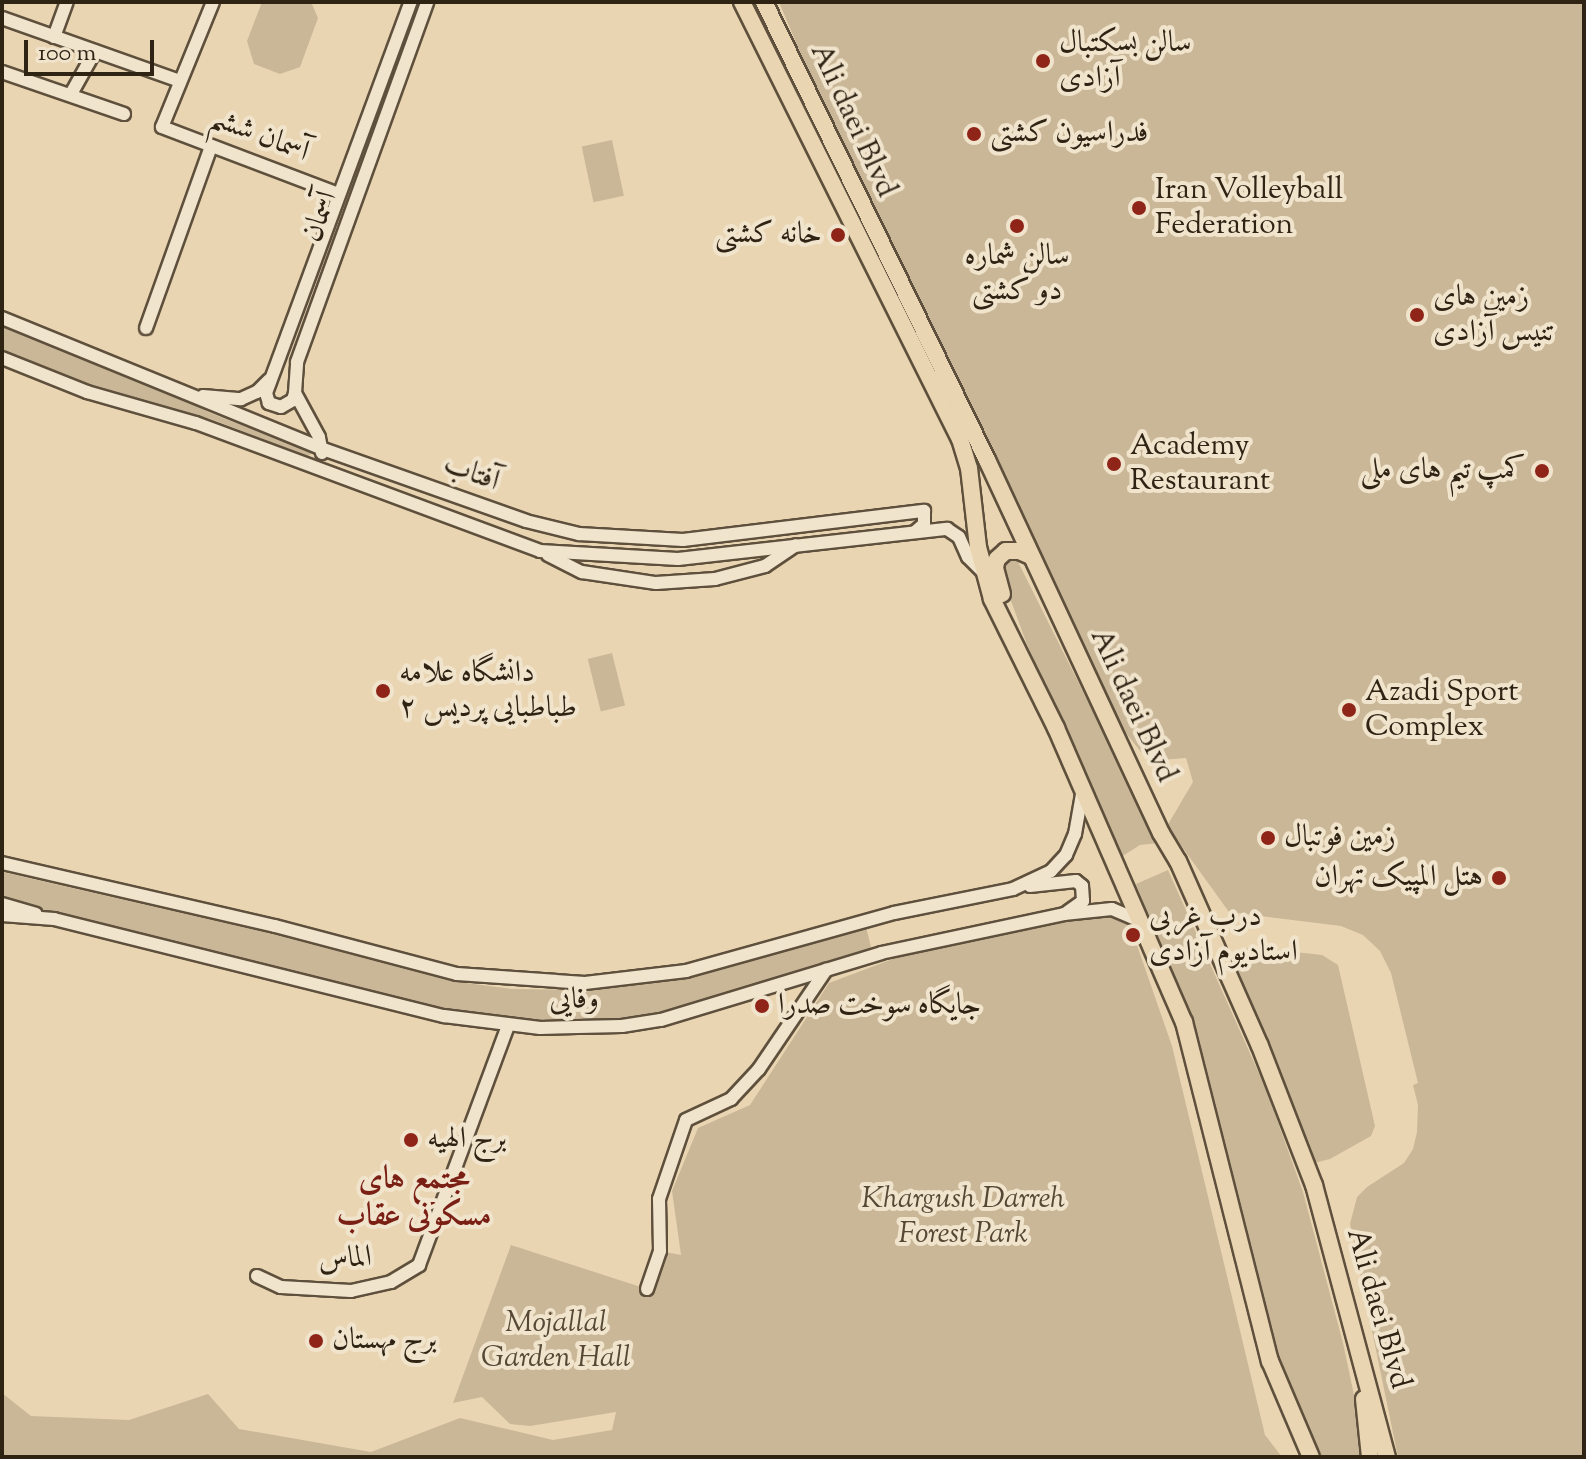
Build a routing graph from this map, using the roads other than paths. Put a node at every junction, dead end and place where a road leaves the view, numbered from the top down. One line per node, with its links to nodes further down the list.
1 (67, 2): 8 (street)
2 (213, 2): 11 (street)
3 (411, 2): 15 (street, آسمان)
4 (427, 2): 21 (street, آسمان)
5 (742, 2): 28 (main road, Ali daei Blvd)
6 (764, 2): 27 (main road, Ali daei Blvd)
7 (2, 18): 8 (street)
8 (54, 37): 9 (street)
9 (95, 51): 11 (street); 12 (street)
10 (2, 72): 12 (street)
11 (180, 81): 14 (street, آسمان ششم)
12 (71, 94): 13 (street)
13 (124, 114)
14 (211, 146): 15 (street, آسمان ششم); 17 (street)
15 (338, 194): 19 (street, آسمان)
16 (2, 318): 20 (street, آفتاب)
17 (146, 328)
18 (2, 358): 23 (street, آفتاب)
19 (269, 380): 20 (street); 21 (street)
20 (184, 393): 22 (street, آفتاب)
21 (295, 393): 22 (street)
22 (323, 449): 23 (street); 24 (street, آفتاب)
23 (317, 467): 26 (street, آفتاب)
24 (916, 531): 25 (street, آفتاب); 28 (street, آفتاب)
25 (797, 544): 26 (street, آفتاب); 26 (street)
26 (538, 550)
27 (1031, 556): 29 (main road); 42 (main road, Ali daei Blvd)
28 (984, 573): 29 (main road, Ali daei Blvd)
29 (1025, 665): 30 (main road, Ali daei Blvd)
30 (1082, 796): 32 (street, وفایی); 37 (main road, Ali daei Blvd)
31 (2, 863): 32 (street, وفایی)
32 (1013, 889): 34 (street)
33 (2, 904): 36 (street)
34 (1064, 914): 37 (street, وفایی); 38 (street, وفایی)
35 (2, 915): 36 (street, وفایی)
36 (54, 919): 39 (street, وفایی)
37 (1142, 922): 43 (main road, Ali daei Blvd)
38 (826, 970): 39 (street, وفایی); 41 (street)
39 (508, 1026): 40 (street, الماس)
40 (257, 1276)
41 (647, 1289)
42 (1361, 1363): 44 (main road); 45 (main road, Ali daei Blvd)
43 (1310, 1453)
44 (1370, 1457)
45 (1387, 1457)

